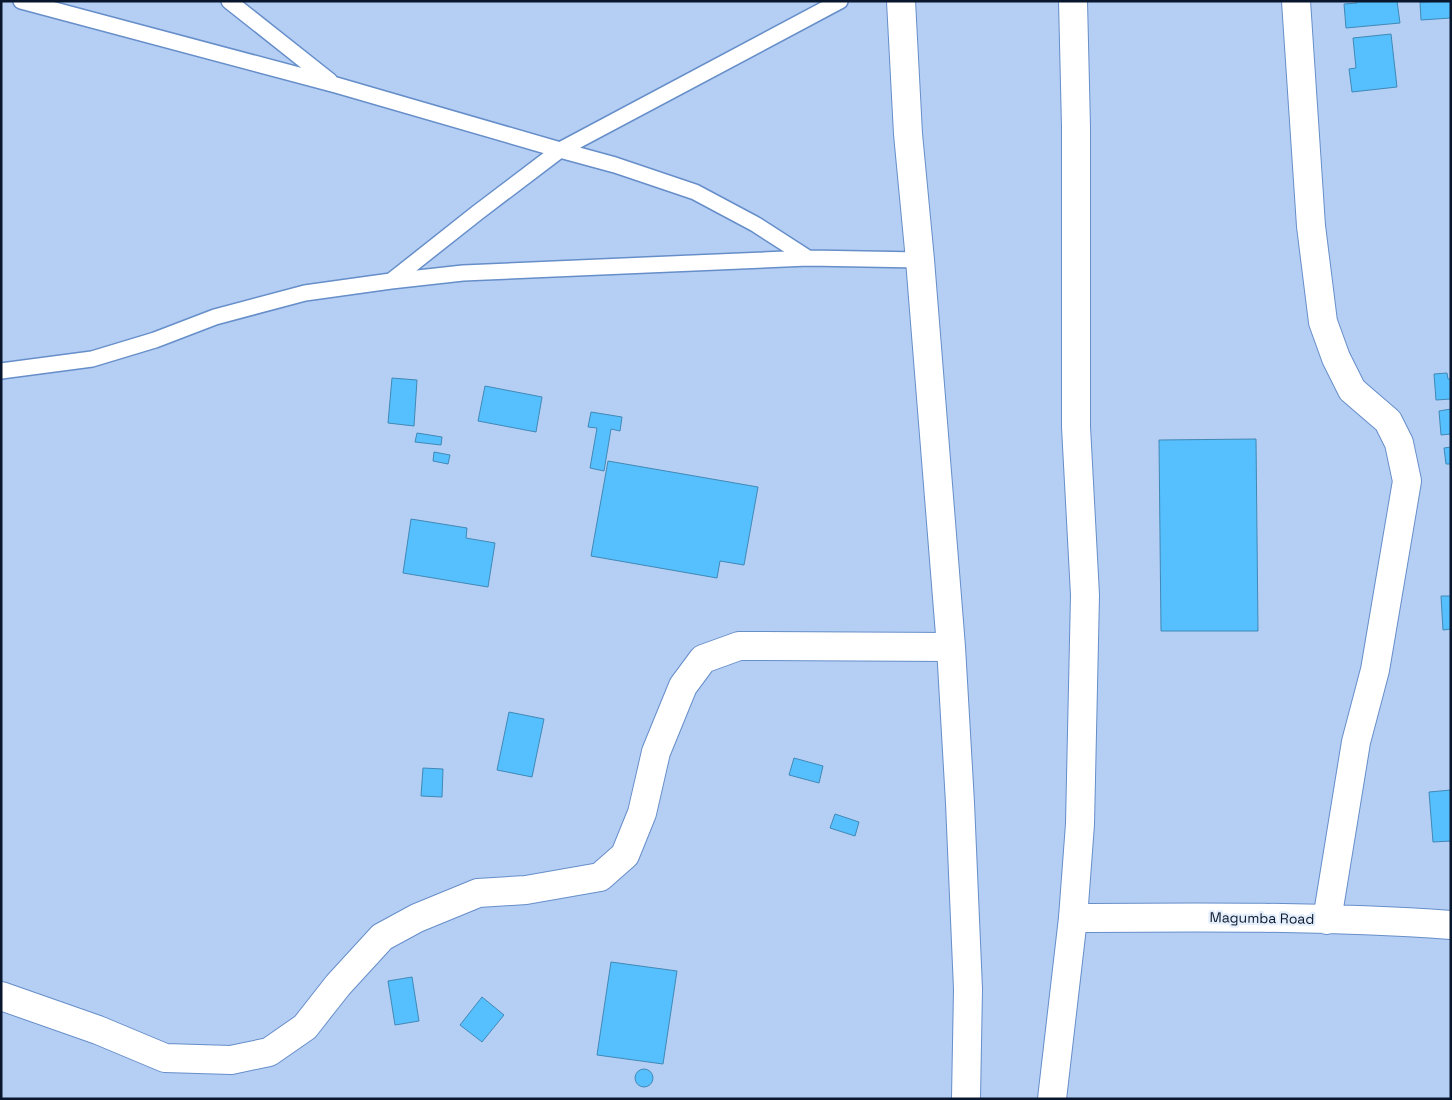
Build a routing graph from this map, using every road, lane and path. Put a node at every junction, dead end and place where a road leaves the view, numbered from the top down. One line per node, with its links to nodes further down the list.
1 (21, 1): 7 (lane)
2 (229, 1): 7 (lane)
3 (840, 1): 8 (lane)
4 (901, 1): 10 (main road)
5 (1073, 1): 14 (main road)
6 (1296, 1): 15 (main road)
7 (336, 85): 8 (lane)
8 (560, 150): 9 (lane); 11 (lane)
9 (808, 258): 10 (lane); 11 (lane)
10 (920, 260): 13 (main road)
11 (391, 281): 12 (lane)
12 (1, 371)
13 (951, 647): 17 (main road); 18 (main road)
14 (1073, 918): 15 (main road, Magumba Road); 19 (main road)
15 (1327, 920): 16 (main road, Magumba Road)
16 (1451, 925)
17 (1, 996)
18 (966, 1099)
19 (1052, 1099)

